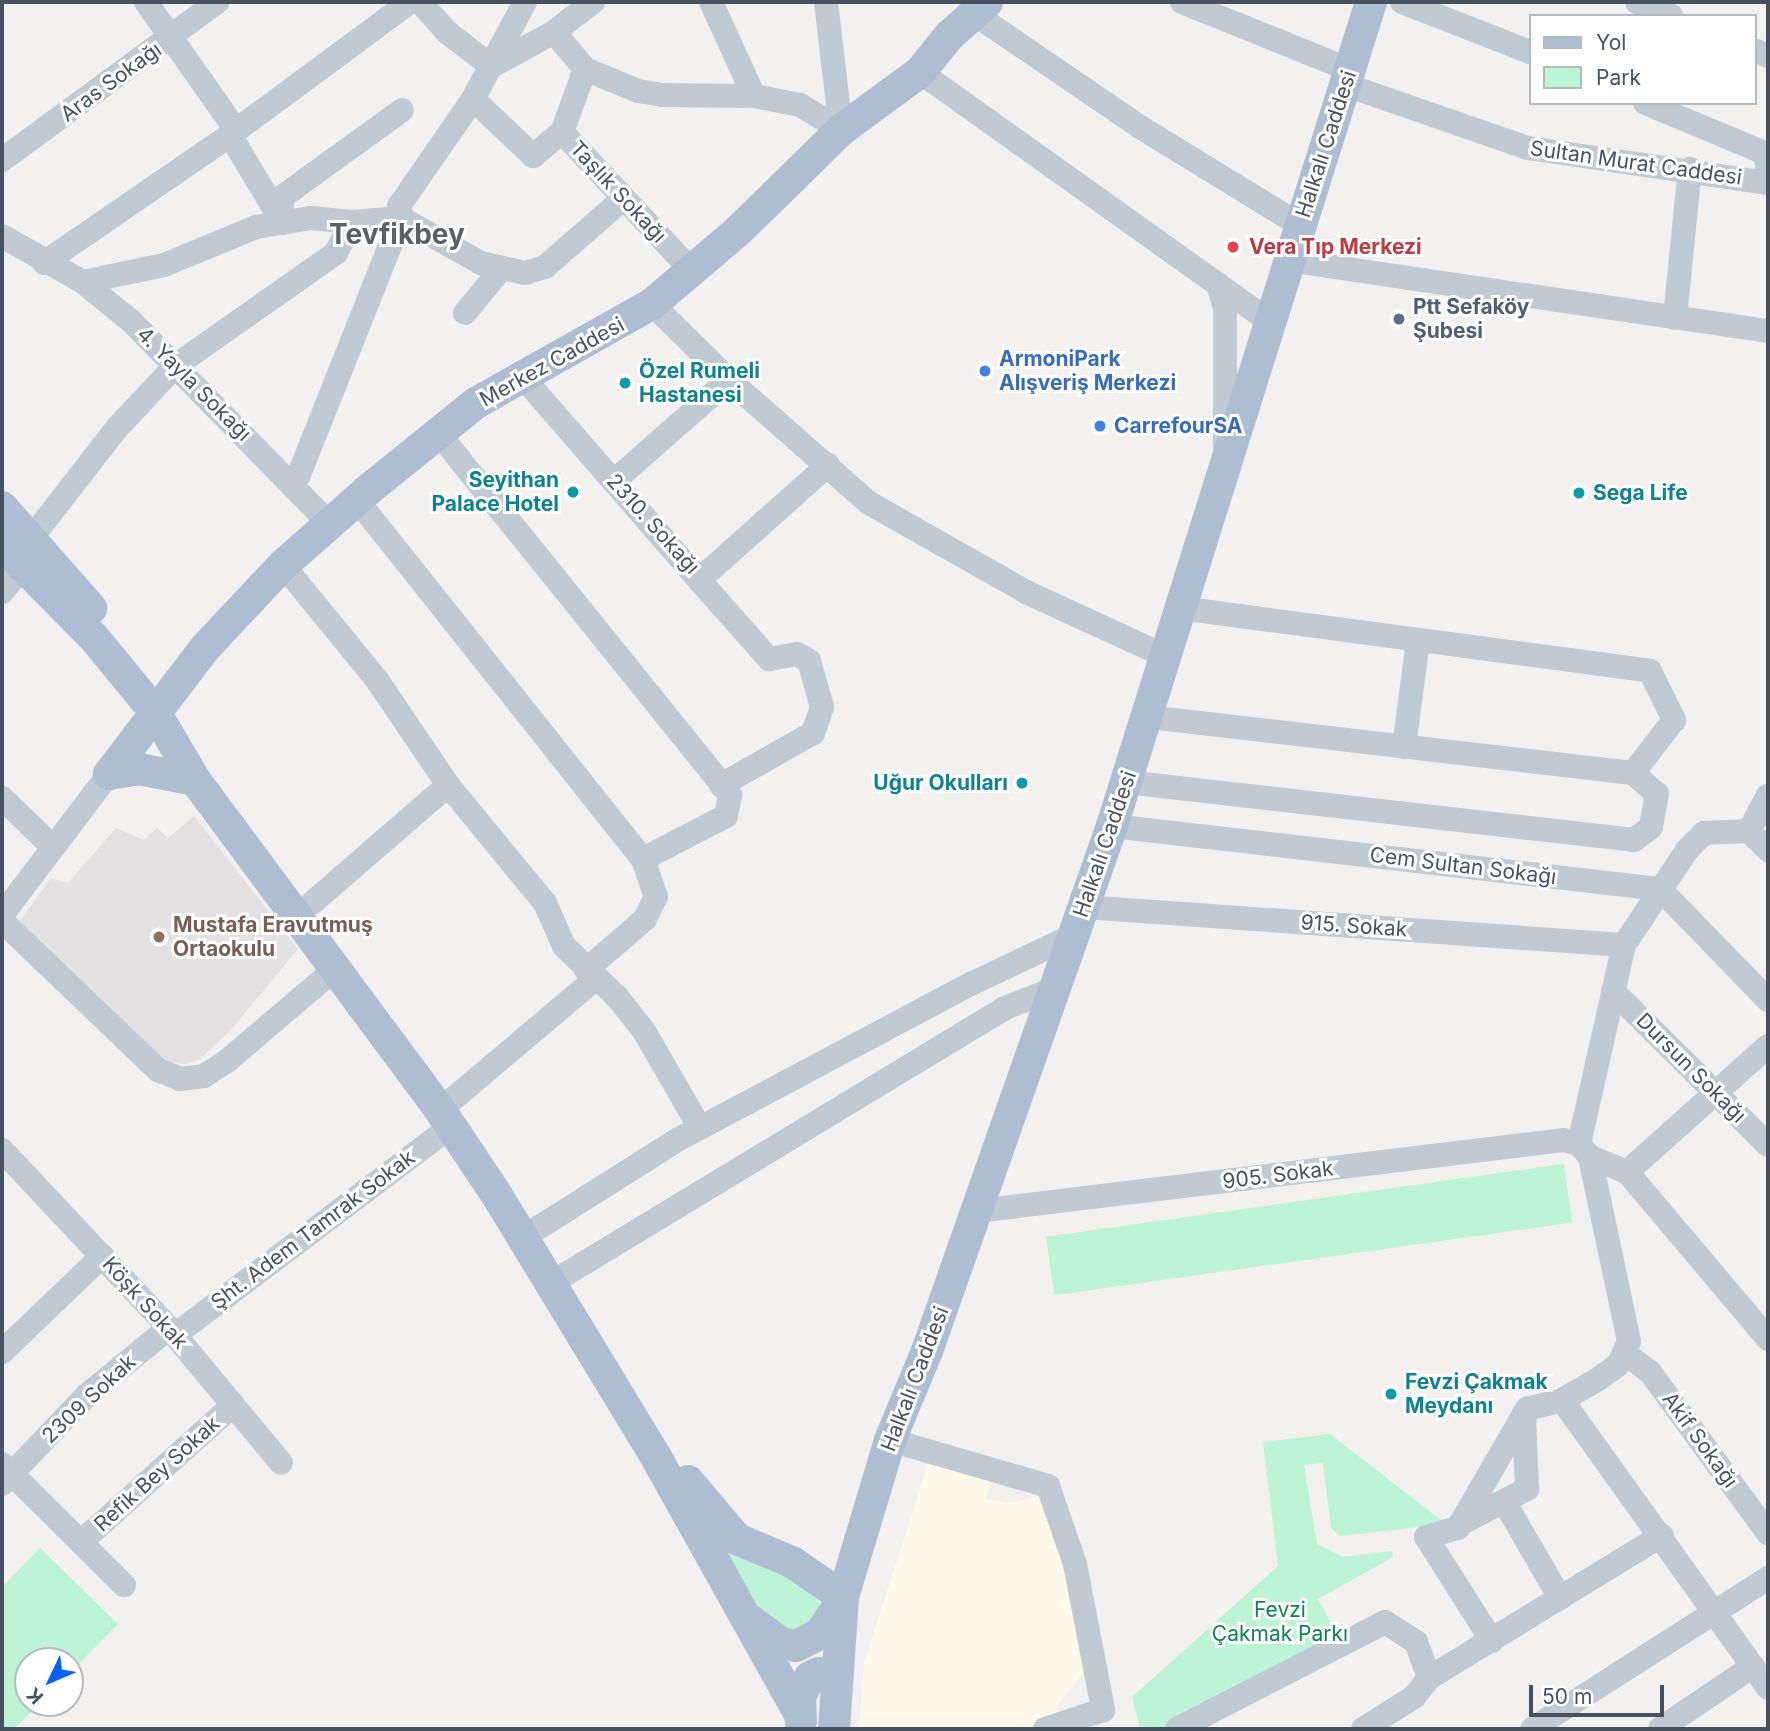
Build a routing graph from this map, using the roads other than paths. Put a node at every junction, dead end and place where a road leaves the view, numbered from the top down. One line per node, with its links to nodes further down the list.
1 (146, 2): 16 (street)
2 (217, 2): 16 (street, Aras Sokağı)
3 (410, 2): 28 (street)
4 (420, 2): 18 (street)
5 (525, 2): 18 (street)
6 (593, 2): 15 (street)
7 (711, 2): 22 (street)
8 (826, 2): 26 (street)
9 (1182, 2): 21 (street, Sultan Murat Caddesi)
10 (1371, 2): 21 (main road, Halkalı Caddesi)
11 (1402, 2): 17 (street)
12 (1637, 2): 14 (street)
13 (980, 8): 20 (main road, Merkez Caddesi); 37 (street)
14 (1666, 14)
15 (554, 32): 18 (street); 19 (street)
16 (171, 39): 28 (street); 29 (street, Aras Sokağı)
17 (1528, 51)
18 (491, 66): 23 (street)
19 (585, 69): 22 (street); 27 (street, Taşlık Sokağı)
20 (920, 72): 26 (main road, Merkez Caddesi); 44 (street)
21 (1348, 78): 30 (street, Sultan Murat Caddesi); 37 (main road, Halkalı Caddesi)
22 (754, 96): 26 (street)
23 (473, 99): 27 (street); 34 (street)
24 (1650, 105): 31 (street)
25 (402, 110): 36 (street)
26 (841, 130): 42 (main road, Merkez Caddesi)
27 (562, 132): 33 (street, Taşlık Sokağı)
28 (233, 133): 36 (street); 40 (street)
29 (2, 160)
30 (1690, 169): 32 (street, Sultan Murat Caddesi); 47 (street)
31 (1768, 173)
32 (1768, 183)
33 (623, 199): 41 (street); 42 (street, Taşlık Sokağı)
34 (401, 218): 35 (street); 41 (street); 57 (street)
35 (352, 222): 36 (street); 50 (street)
36 (282, 223): 43 (street)
37 (1300, 225): 39 (main road, Halkalı Caddesi)
38 (2, 236): 40 (street, 4. Yayla Sokağı)
39 (1287, 260): 47 (street); 48 (main road, Halkalı Caddesi)
40 (44, 263): 43 (street, 4. Yayla Sokağı)
41 (502, 268): 46 (street)
42 (690, 270): 45 (main road, Merkez Caddesi)
43 (83, 282): 50 (street, 4. Yayla Sokağı)
44 (1218, 284): 48 (street); 54 (street)
45 (652, 304): 51 (main road, Merkez Caddesi); 52 (street)
46 (465, 313)
47 (1675, 318): 49 (street)
48 (1268, 320): 54 (main road, Halkalı Caddesi)
49 (1768, 331)
50 (175, 366): 57 (street, 4. Yayla Sokağı); 61 (street)
51 (521, 375): 53 (main road, Merkez Caddesi); 56 (street, 2310. Sokağı)
52 (729, 380): 55 (street); 56 (street)
53 (439, 434): 58 (main road, Merkez Caddesi); 76 (street)
54 (1226, 460): 65 (main road, Halkalı Caddesi)
55 (828, 464): 63 (street, 2310. Sokağı); 67 (street)
56 (614, 481): 63 (street, 2310. Sokağı)
57 (295, 487): 60 (street, 4. Yayla Sokağı)
58 (357, 500): 60 (main road, Merkez Caddesi); 83 (street, Şht. Adem Tamrak Sokak)
59 (2, 507): 61 (main road)
60 (330, 524): 62 (main road, Merkez Caddesi)
61 (18, 551): 64 (street); 68 (main road)
62 (283, 565): 68 (main road, Merkez Caddesi); 75 (street)
63 (699, 580): 76 (street)
64 (2, 592)
65 (1180, 608): 66 (street); 67 (main road, Halkalı Caddesi)
66 (1418, 640): 70 (street); 71 (street)
67 (1165, 656): 69 (main road, Halkalı Caddesi)
68 (162, 704): 72 (main road, Merkez Caddesi); 73 (main road); 85 (main road)
69 (1147, 717): 70 (street); 74 (main road, Halkalı Caddesi)
70 (1404, 747): 71 (street)
71 (1633, 773): 74 (street)
72 (108, 774): 73 (main road); 81 (street)
73 (195, 780): 90 (main road)
74 (1126, 782): 79 (main road, Halkalı Caddesi)
75 (448, 785): 85 (street); 91 (street)
76 (721, 785): 83 (street)
77 (1768, 796): 80 (street)
78 (2, 798): 81 (street)
79 (1112, 826): 84 (street, Cem Sultan Sokağı); 88 (main road, Halkalı Caddesi)
80 (1749, 831): 82 (street); 84 (street)
81 (53, 847): 86 (street)
82 (1768, 850)
83 (643, 859): 91 (street, Şht. Adem Tamrak Sokak)
84 (1660, 889): 89 (street); 94 (street)
85 (312, 903): 97 (main road)
86 (2, 915)
87 (2, 921): 90 (street)
88 (1079, 921): 89 (street, 915. Sokak); 92 (main road, Halkalı Caddesi); 98 (street)
89 (1624, 945): 93 (street)
90 (335, 969): 97 (main road)
91 (591, 974): 97 (street, Şht. Adem Tamrak Sokak); 98 (street)
92 (1054, 989): 103 (main road, Halkalı Caddesi); 106 (street)
93 (1613, 991): 96 (street, Dursun Sokağı); 101 (street)
94 (1768, 1000)
95 (1768, 1046): 96 (street)
96 (1717, 1093): 99 (street, Dursun Sokağı); 102 (street)
97 (449, 1112): 104 (main road); 107 (street, Şht. Adem Tamrak Sokak); 127 (main road)
98 (700, 1128): 104 (street)
99 (1768, 1144)
100 (2, 1150): 105 (street, Köşk Sokak)
101 (1585, 1150): 102 (street, 905. Sokak); 103 (street, 905. Sokak); 110 (street)
102 (1628, 1172): 108 (street)
103 (977, 1212): 114 (main road, Halkalı Caddesi)
104 (538, 1228): 106 (main road)
105 (102, 1256): 107 (street, Köşk Sokak); 109 (street)
106 (566, 1275): 124 (main road)
107 (172, 1331): 112 (street, Köşk Sokak); 116 (street, 2309 Sokak)
108 (1768, 1339)
109 (2, 1352)
110 (1626, 1354): 111 (street); 119 (street, Akif Sokağı)
111 (1562, 1400): 113 (street); 120 (street)
112 (233, 1405): 115 (street, Köşk Sokak); 121 (street, Refik Bey Sokak)
113 (1524, 1413): 117 (street); 118 (street)
114 (890, 1440): 124 (main road, Halkalı Caddesi); 133 (street)
115 (281, 1463)
116 (5, 1473): 121 (street, Refik Bey Sokak)
117 (1505, 1503): 118 (street); 125 (street)
118 (1460, 1524): 128 (street)
119 (1768, 1533)
120 (1662, 1535): 125 (street); 126 (street)
121 (81, 1542): 123 (street, Refik Bey Sokak)
122 (1768, 1578): 126 (street)
123 (124, 1585)
124 (843, 1597): 127 (main road); 131 (main road, Halkalı Caddesi)
125 (1560, 1598): 128 (street)
126 (1716, 1611): 129 (street); 139 (street)
127 (746, 1617): 134 (main road)
128 (1492, 1641): 130 (street)
129 (1753, 1666): 132 (street); 140 (street)
130 (1429, 1678): 137 (street); 138 (street)
131 (837, 1684): 134 (main road); 135 (main road, Halkalı Caddesi)
132 (1768, 1688)
133 (1106, 1720): 136 (street)
134 (801, 1722)
135 (834, 1729)
136 (1045, 1729)
137 (1177, 1729)
138 (1363, 1729)
139 (1532, 1729)
140 (1660, 1729)

